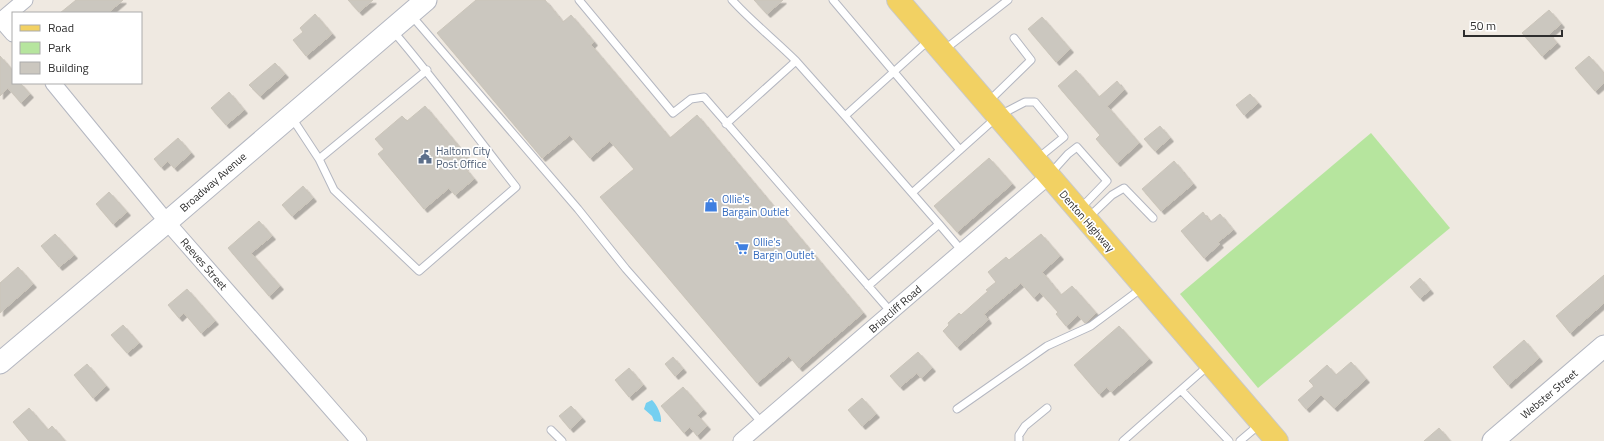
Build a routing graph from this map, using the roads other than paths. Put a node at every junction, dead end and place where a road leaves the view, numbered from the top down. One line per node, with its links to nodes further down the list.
1 (25, 0): 9 (street)
2 (426, 0): 8 (main road, Broadway Avenue)
3 (579, 0): 21 (lane)
4 (732, 0): 14 (lane)
5 (833, 0): 16 (lane)
6 (898, 0): 13 (main road, Denton Highway)
7 (1008, 0): 13 (lane)
8 (410, 14): 10 (main road, Broadway Avenue); 40 (lane)
9 (0, 20): 11 (street)
10 (391, 29): 15 (lane); 19 (main road, Broadway Avenue)
11 (12, 33)
12 (1014, 38): 18 (lane)
13 (936, 45): 16 (lane); 18 (main road, Denton Highway)
14 (796, 61): 20 (lane); 21 (lane)
15 (427, 70): 23 (lane); 23 (lane)
16 (894, 72): 20 (lane); 22 (lane)
17 (54, 84): 28 (street, Reeves Street)
18 (992, 110): 22 (lane); 24 (main road, Denton Highway); 24 (lane)
19 (290, 116): 23 (lane); 28 (main road, Broadway Avenue)
20 (845, 116): 25 (lane)
21 (726, 124): 31 (lane)
22 (960, 150): 25 (lane)
23 (319, 159)
24 (1042, 168): 26 (main road, Denton Highway); 26 (lane); 30 (street, Briarcliff Road)
25 (912, 193): 29 (lane)
26 (1082, 215): 27 (lane); 32 (main road, Denton Highway)
27 (1152, 218)
28 (167, 222): 35 (main road, Broadway Avenue); 43 (street, Reeves Street)
29 (939, 224): 30 (lane); 31 (lane)
30 (962, 251): 33 (street, Briarcliff Road)
31 (868, 286): 33 (lane)
32 (1144, 287): 36 (main road, Denton Highway); 39 (lane)
33 (891, 312): 40 (street, Briarcliff Road)
34 (1604, 346): 51 (main road, Webster Street)
35 (0, 362)
36 (1210, 364): 37 (lane); 41 (main road, Denton Highway)
37 (1181, 390): 47 (lane); 48 (lane)
38 (1047, 408): 46 (lane)
39 (957, 409)
40 (762, 423): 45 (street, Briarcliff Road)
41 (1261, 423): 49 (lane); 50 (main road, Denton Highway)
42 (550, 430): 44 (lane)
43 (359, 441)
44 (562, 441)
45 (741, 441)
46 (1019, 441)
47 (1123, 441)
48 (1229, 441)
49 (1240, 441)
50 (1277, 441)
51 (1493, 441)

